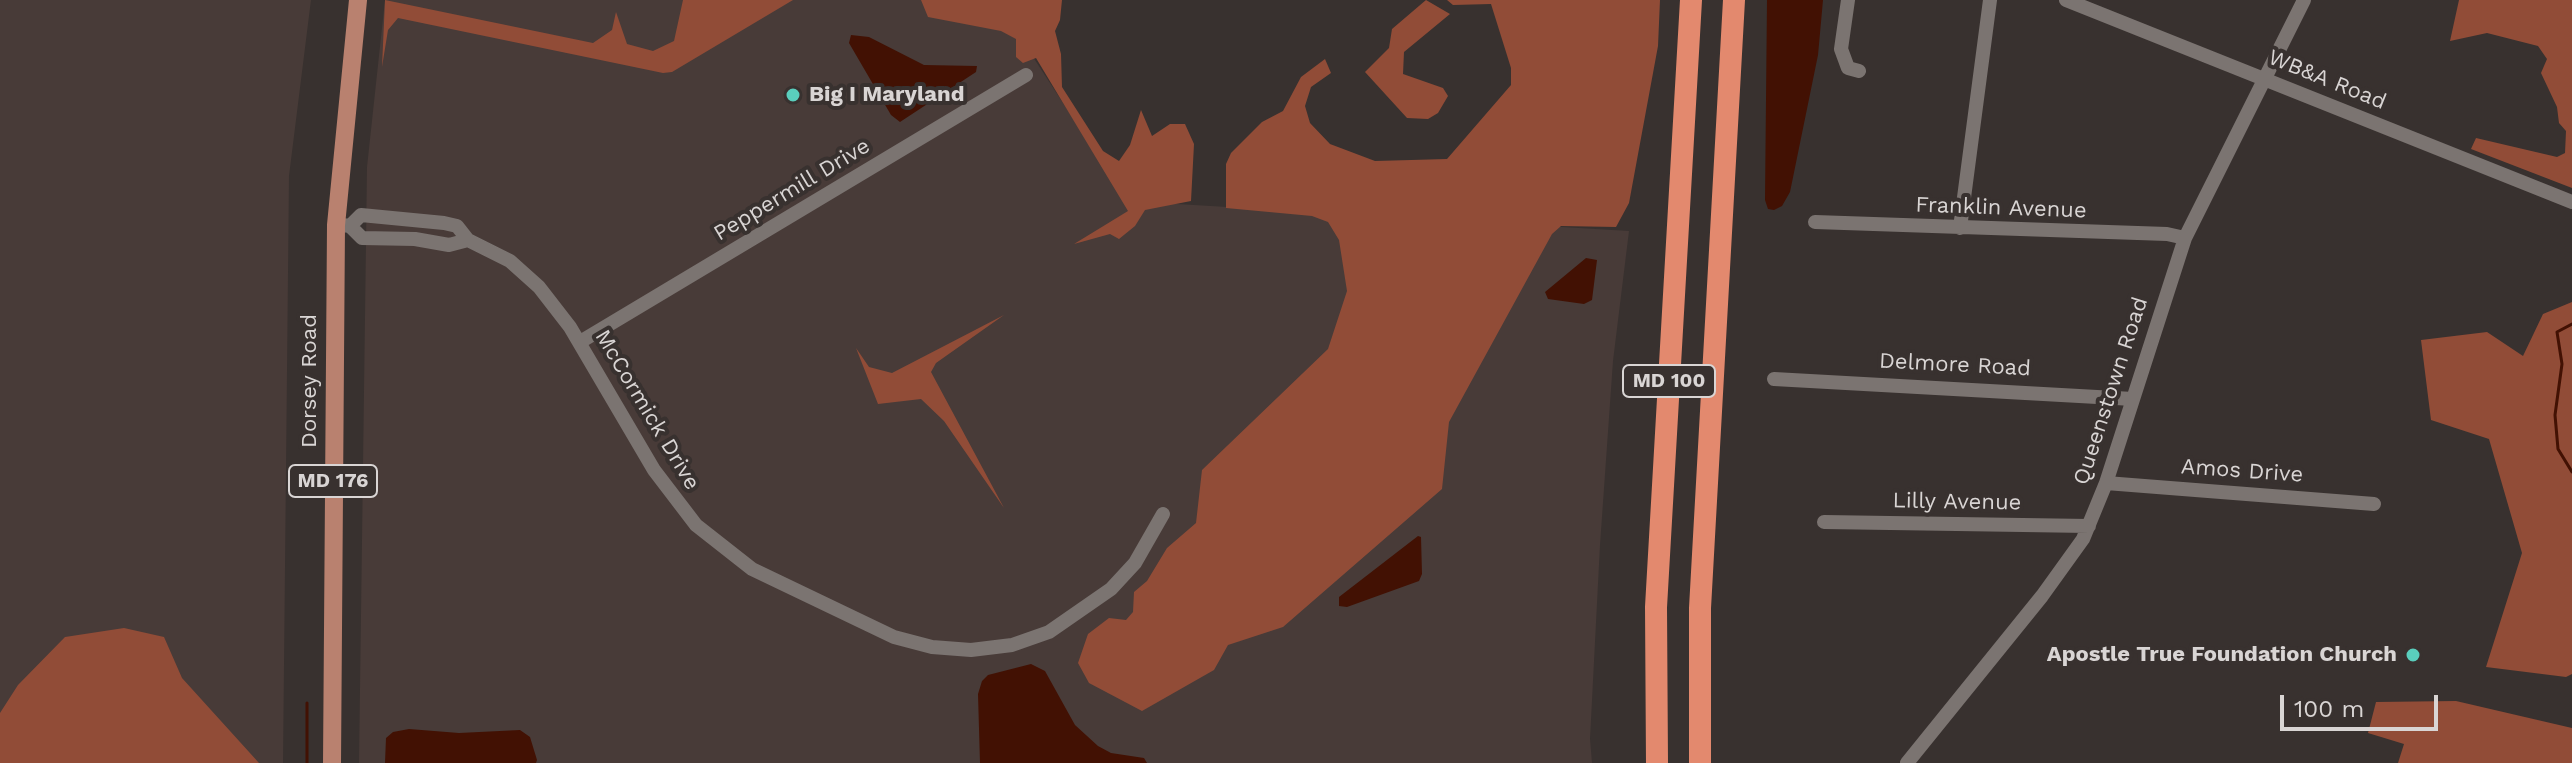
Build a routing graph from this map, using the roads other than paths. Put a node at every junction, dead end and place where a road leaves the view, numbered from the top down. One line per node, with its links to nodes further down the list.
1 (358, 0): 13 (main road, Dorsey Road / MD 176)
2 (1691, 0): 26 (highway, MD 100)
3 (1734, 0): 27 (highway, MD 100)
4 (1848, 0): 8 (street)
5 (1990, 0): 14 (street)
6 (2066, 0): 10 (street, WB&A Road)
7 (2304, 0): 10 (street, Queenstown Road)
8 (1859, 71)
9 (1026, 75): 17 (street, Peppermill Drive)
10 (2266, 78): 11 (street, WB&A Road); 15 (street, Queenstown Road)
11 (2572, 202)
12 (1815, 222): 14 (street, Franklin Avenue)
13 (343, 225): 16 (street, McCormick Drive); 16 (street, McCormick Drive); 25 (main road, Dorsey Road / MD 176)
14 (1960, 228): 15 (street, Franklin Avenue)
15 (2185, 238): 19 (street, Queenstown Road)
16 (468, 240): 17 (street, McCormick Drive)
17 (580, 342): 22 (street, McCormick Drive)
18 (1774, 379): 19 (street, Delmore Road)
19 (2133, 399): 20 (street, Queenstown Road)
20 (2106, 483): 21 (street, Amos Drive); 24 (street, Queenstown Road)
21 (2374, 504)
22 (1163, 514)
23 (1824, 522): 24 (street, Lilly Avenue)
24 (2089, 526): 28 (street, Queenstown Road)
25 (332, 763)
26 (1657, 763)
27 (1700, 763)
28 (1907, 763)

